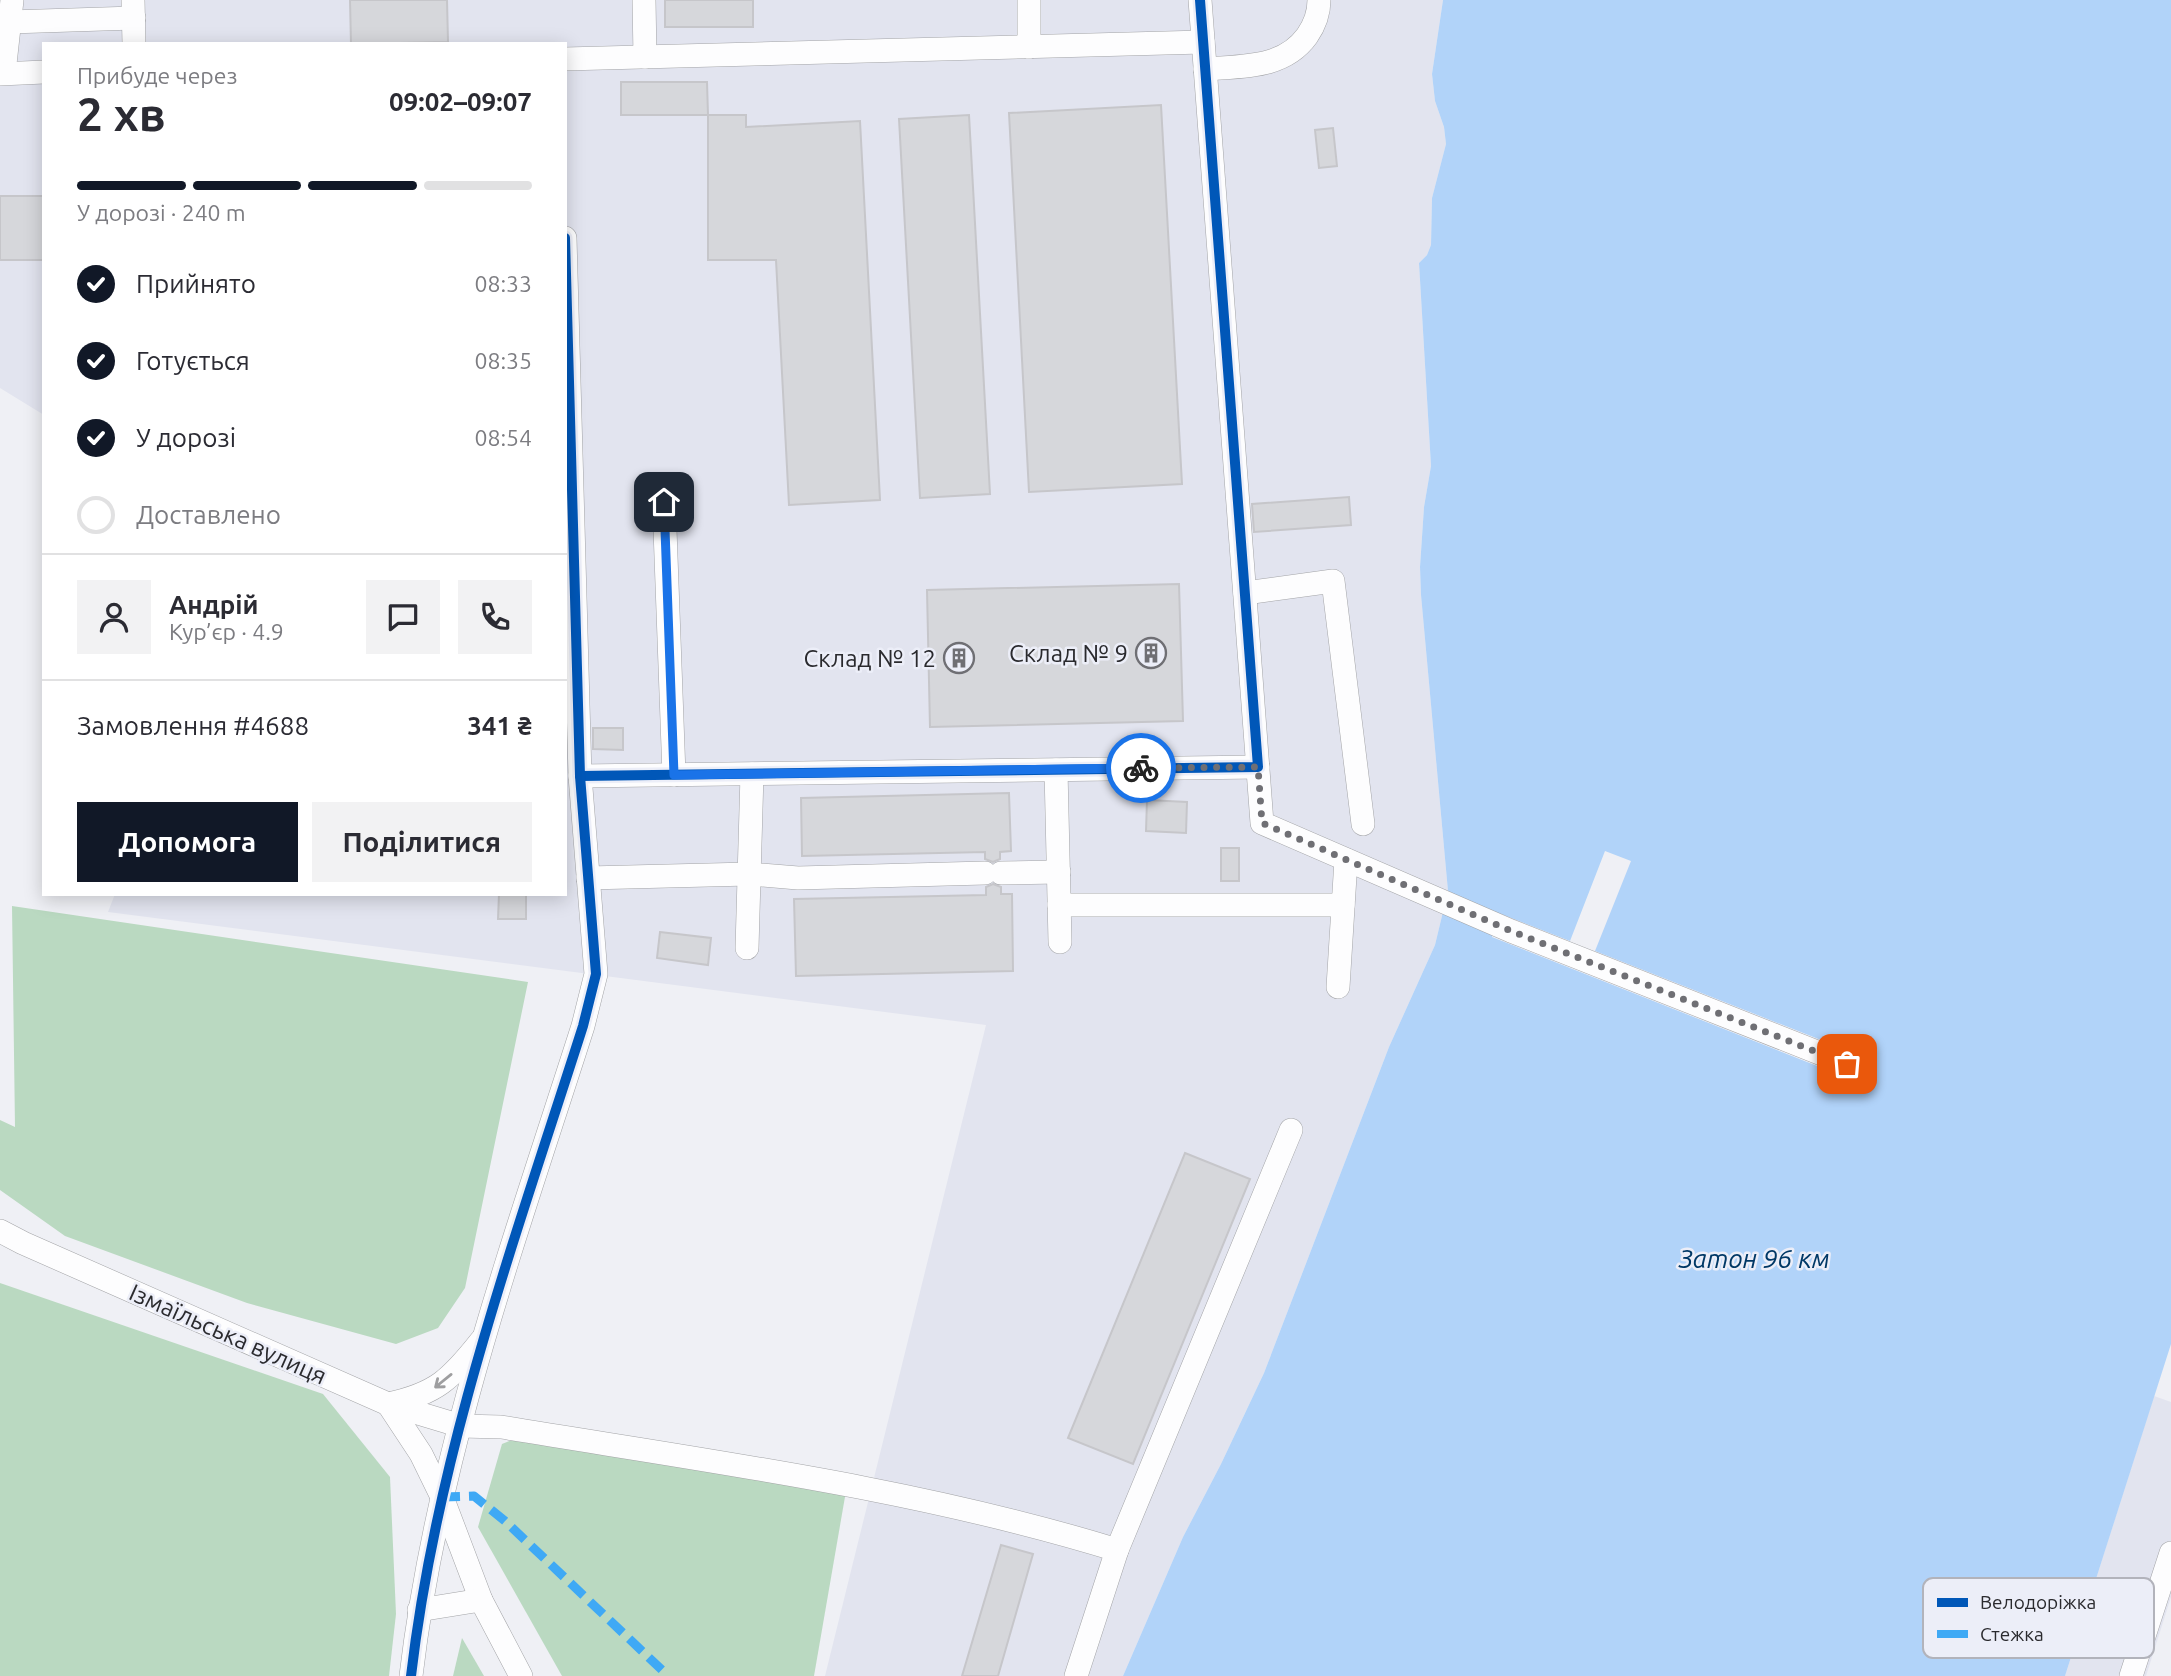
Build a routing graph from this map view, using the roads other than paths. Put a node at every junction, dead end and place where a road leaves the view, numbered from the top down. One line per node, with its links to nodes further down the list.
1 (644, 0): 10 (street)
2 (1029, 0): 9 (street)
3 (1200, 0): 8 (street)
4 (1319, 0): 12 (street)
5 (134, 9): 6 (street); 7 (street)
6 (11, 11): 14 (street)
7 (134, 42)
8 (1203, 42): 9 (street); 12 (street)
9 (1029, 47): 10 (street)
10 (645, 57): 11 (street)
11 (567, 59)
12 (1206, 69): 17 (street)
13 (42, 72): 14 (street)
14 (2, 73)
15 (567, 309): 22 (street)
16 (664, 502): 21 (street)
17 (1245, 593): 18 (street); 23 (street)
18 (1258, 767): 19 (street); 24 (street)
19 (1056, 770): 20 (street); 25 (street)
20 (752, 774): 21 (street); 26 (street)
21 (674, 775): 22 (street)
22 (580, 776): 27 (street)
23 (1363, 824)
24 (1346, 860): 29 (street); 33 (street)
25 (1059, 872): 26 (street); 28 (street)
26 (749, 874): 27 (street); 31 (street)
27 (588, 878): 36 (street)
28 (1059, 905): 29 (street); 30 (street)
29 (1343, 905): 32 (street)
30 (1060, 942)
31 (747, 948)
32 (1338, 987)
33 (1847, 1064)
34 (1292, 1130): 40 (street)
35 (0, 1231): 37 (street, Ізмаїльська вулиця)
36 (485, 1336): 37 (street, one-way to 37); 38 (street)
37 (388, 1404): 38 (street, Ізмаїльська вулиця); 39 (street)
38 (461, 1426): 39 (street); 40 (street, Ізмаїльська вулиця)
39 (442, 1497): 42 (street); 44 (street)
40 (1117, 1550): 48 (street)
41 (2171, 1553): 43 (street)
42 (481, 1600): 44 (street); 47 (street)
43 (2154, 1605)
44 (419, 1611): 46 (street)
45 (2137, 1658): 49 (street)
46 (411, 1676)
47 (521, 1676)
48 (1076, 1676)
49 (2131, 1676)

